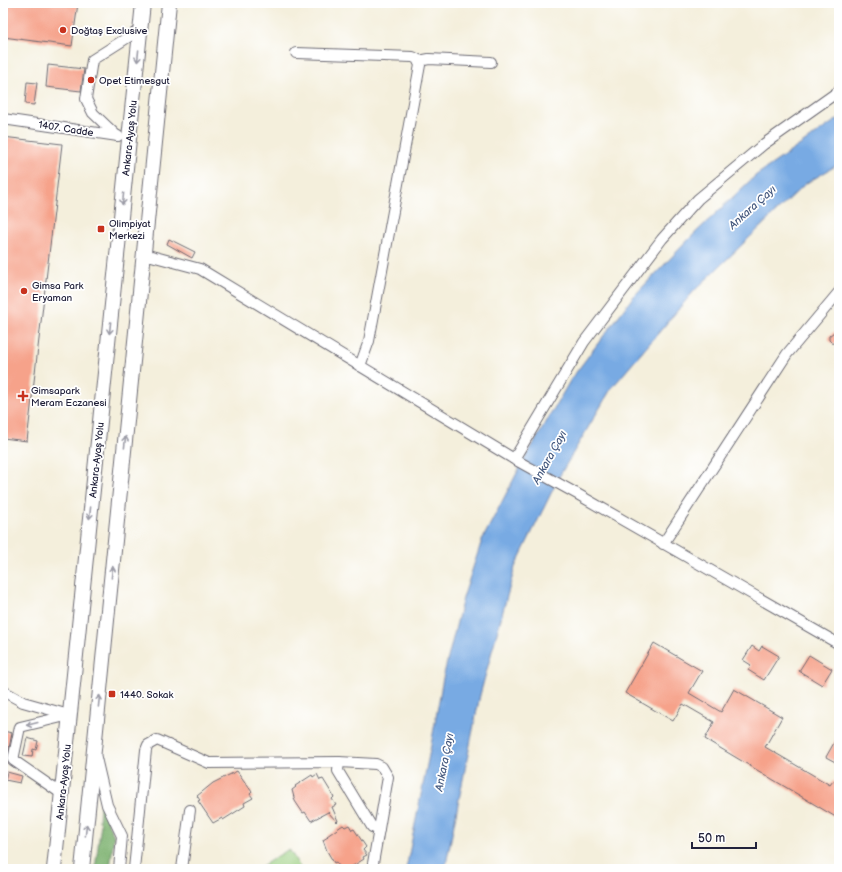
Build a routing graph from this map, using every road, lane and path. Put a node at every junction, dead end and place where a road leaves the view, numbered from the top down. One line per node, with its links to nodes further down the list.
1 (143, 3): 3 (highway, Ankara-Ayaş Yolu)
2 (169, 3): 10 (highway)
3 (141, 29): 9 (highway, Ankara-Ayaş Yolu, one-way to 9); 9 (street)
4 (296, 53): 5 (street)
5 (419, 61): 6 (street); 12 (street)
6 (492, 62)
7 (839, 91): 13 (street)
8 (3, 119): 9 (street, 1407. Cadde)
9 (123, 137): 17 (highway, Ankara-Ayaş Yolu, one-way to 17)
10 (144, 254): 12 (street); 18 (highway, one-way to 10)
11 (839, 292): 14 (street)
12 (360, 366): 13 (street)
13 (514, 459): 14 (street)
14 (663, 544): 15 (street)
15 (839, 644)
16 (3, 691): 17 (street)
17 (70, 715): 20 (highway, Ankara-Ayaş Yolu); 20 (street, one-way to 20)
18 (94, 751): 24 (highway, one-way to 18); 25 (street)
19 (339, 762): 22 (street); 22 (street); 26 (street)
20 (62, 794): 23 (highway, Ankara-Ayaş Yolu)
21 (190, 810): 27 (street)
22 (380, 830): 28 (street)
23 (54, 869)
24 (82, 869)
25 (119, 869)
26 (134, 869)
27 (182, 869)
28 (372, 869)

